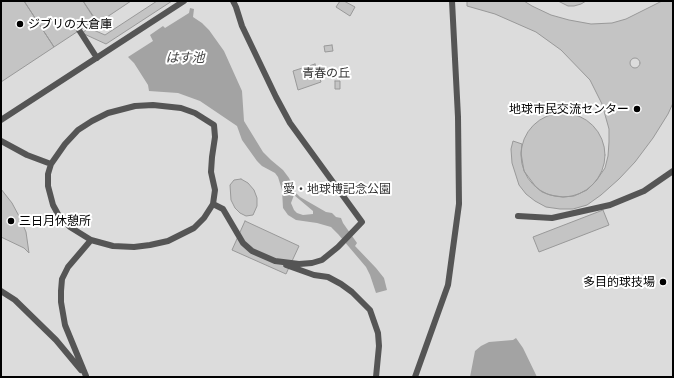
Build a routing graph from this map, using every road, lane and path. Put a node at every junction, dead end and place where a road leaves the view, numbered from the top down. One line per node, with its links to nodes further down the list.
1 (184, 1): 5 (lane)
2 (233, 1): 13 (lane)
3 (452, 1): 17 (lane)
4 (79, 30): 5 (lane)
5 (97, 58): 6 (lane)
6 (1, 120)
7 (1, 141): 8 (lane)
8 (51, 164): 10 (lane); 12 (lane)
9 (673, 171): 11 (lane)
10 (213, 204): 12 (lane); 13 (lane)
11 (518, 216)
12 (91, 240): 15 (lane)
13 (275, 262): 16 (lane)
14 (1, 291): 15 (lane)
15 (86, 377)
16 (376, 377)
17 (415, 377)

